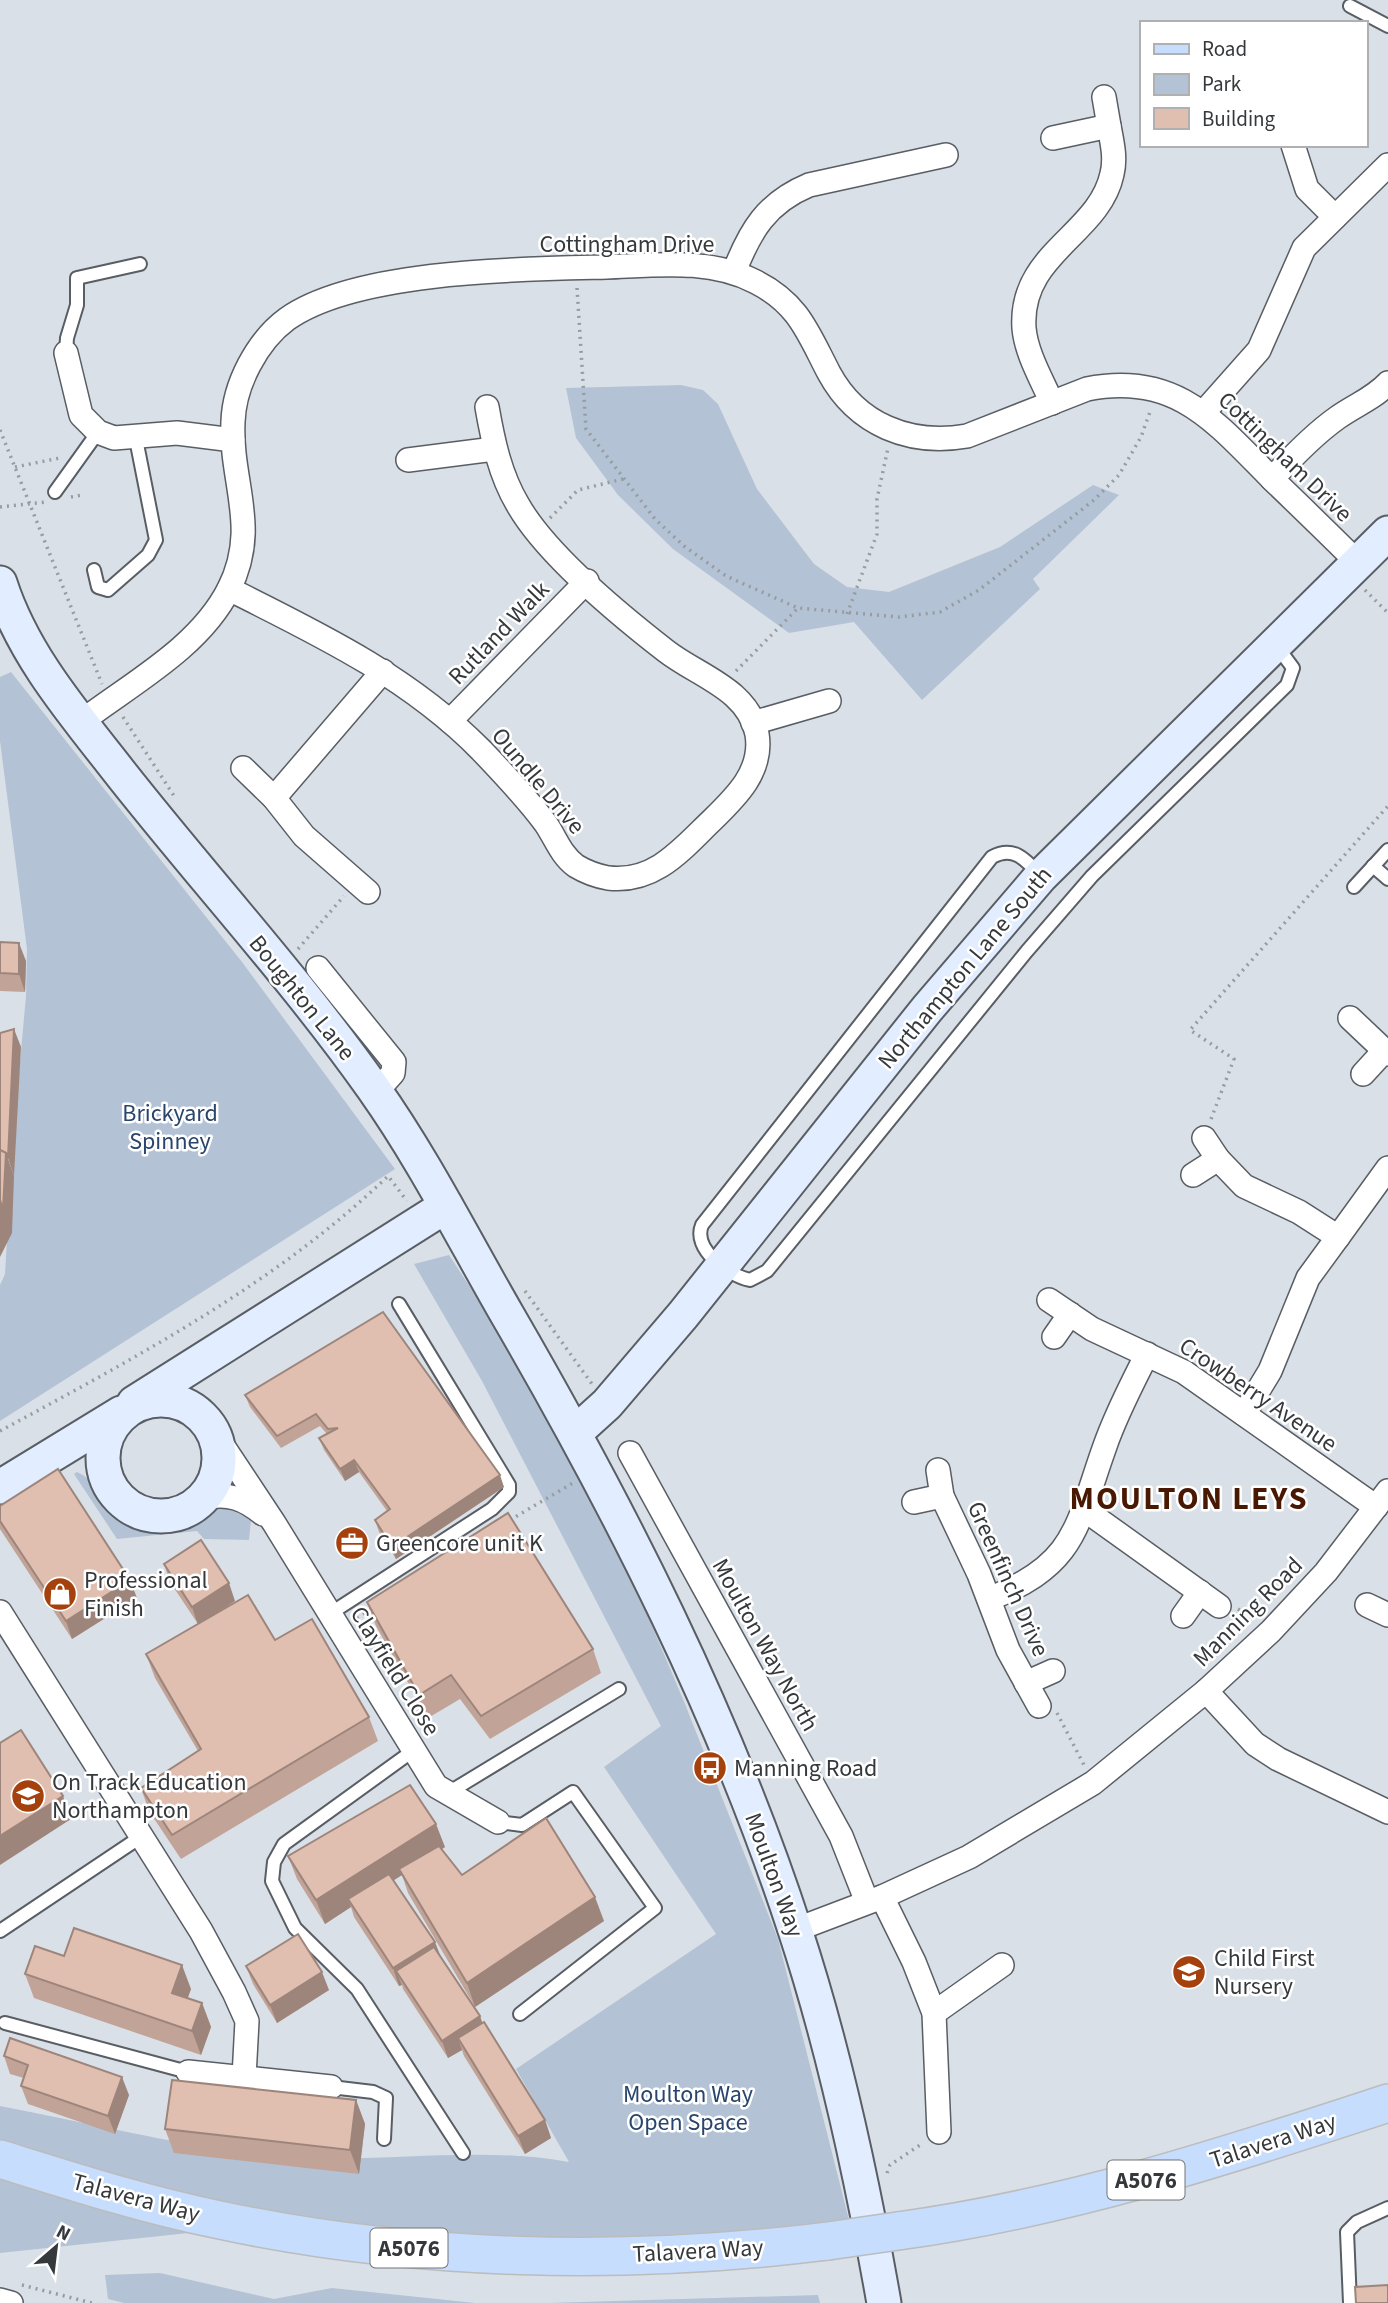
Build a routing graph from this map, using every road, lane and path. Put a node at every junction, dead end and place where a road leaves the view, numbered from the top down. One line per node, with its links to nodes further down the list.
1 (1350, 6): 2 (lane)
2 (1388, 26)
3 (1104, 97): 4 (street)
4 (1110, 126): 5 (street); 16 (street)
5 (1053, 138)
6 (1294, 147): 9 (street)
7 (946, 155): 12 (street)
8 (1388, 165): 9 (street)
9 (1335, 217): 18 (street)
10 (140, 264): 13 (lane)
11 (576, 268): 12 (street, Cottingham Drive); 23 (street, Cottingham Drive); 28 (path)
12 (734, 272): 20 (street, Cottingham Drive)
13 (66, 353): 21 (street)
14 (1388, 383): 29 (street)
15 (1158, 391): 16 (street, Cottingham Drive); 18 (street, Cottingham Drive); 41 (path)
16 (1052, 403): 20 (street, Cottingham Drive)
17 (487, 407): 24 (street)
18 (1204, 412): 29 (street, Cottingham Drive)
19 (0, 430): 27 (path)
20 (892, 431): 41 (path)
21 (99, 432): 22 (street); 30 (lane)
22 (136, 439): 23 (street); 36 (lane)
23 (233, 440): 39 (street, Cottingham Drive)
24 (494, 449): 26 (street); 33 (street)
25 (63, 458): 27 (path)
26 (408, 460)
27 (15, 467): 31 (path)
28 (623, 479): 33 (path); 40 (path)
29 (1272, 479): 35 (street, Cottingham Drive)
30 (55, 492)
31 (29, 506): 32 (path); 45 (path)
32 (0, 507)
33 (537, 533): 37 (street)
34 (1388, 533): 35 (street, Northampton Lane South)
35 (1357, 562): 42 (street, Northampton Lane South)
36 (94, 570)
37 (587, 581): 44 (street); 47 (street, Rutland Walk)
38 (0, 583): 48 (street, Boughton Lane)
39 (229, 589): 43 (street, Oundle Drive); 45 (street, Cottingham Drive)
40 (798, 608): 41 (path); 44 (path)
41 (847, 614)
42 (1275, 644): 56 (street, Northampton Lane South); 71 (lane)
43 (383, 671): 47 (street, Oundle Drive); 51 (street)
44 (721, 686): 49 (street)
45 (111, 699): 48 (street, Cottingham Drive); 52 (path)
46 (829, 701): 49 (street)
47 (450, 721): 49 (street, Oundle Drive)
48 (81, 722): 64 (street, Boughton Lane)
49 (753, 723)
50 (243, 768): 51 (street)
51 (274, 798): 58 (street)
52 (179, 802)
53 (1388, 806): 65 (path)
54 (1388, 850): 55 (lane)
55 (1373, 866): 57 (lane); 59 (lane)
56 (1041, 876): 71 (street, Northampton Lane South); 71 (lane)
57 (1388, 879)
58 (362, 887): 60 (path)
59 (1354, 887)
60 (318, 968): 64 (street)
61 (1350, 1018): 62 (street)
62 (1386, 1052): 63 (street)
63 (1363, 1074)
64 (376, 1092): 69 (street, Boughton Lane)
65 (1204, 1138): 66 (street)
66 (1218, 1159): 68 (street); 70 (street)
67 (1388, 1168): 70 (street)
68 (1193, 1175)
69 (446, 1206): 77 (street); 83 (path); 84 (street, Boughton Lane)
70 (1338, 1237): 81 (street)
71 (722, 1265): 79 (street, Northampton Lane South)
72 (523, 1287): 79 (path)
73 (1049, 1300): 75 (street, Crowberry Avenue)
74 (399, 1304): 106 (lane)
75 (1070, 1314): 76 (street); 78 (street, Crowberry Avenue)
76 (1054, 1337)
77 (227, 1346): 80 (street); 82 (street)
78 (1147, 1353): 81 (street, Crowberry Avenue); 95 (street)
79 (607, 1404): 84 (street, Northampton Lane South)
80 (128, 1408): 82 (street); 86 (street); 89 (street)
81 (1244, 1414): 93 (street, Crowberry Avenue)
82 (210, 1426): 92 (street); 96 (street, Clayfield Close)
83 (0, 1431)
84 (575, 1433): 88 (street, Moulton Way)
85 (630, 1453): 119 (street, Moulton Way North)
86 (48, 1455): 89 (street); 90 (street)
87 (938, 1470): 91 (street, Greenfinch Drive)
88 (596, 1471): 97 (path); 120 (street, Moulton Way)
89 (106, 1475): 92 (street)
90 (0, 1486)
91 (942, 1496): 94 (street, Greenfinch Drive); 99 (street, Greenfinch Drive)
92 (204, 1498): 96 (street, Clayfield Close)
93 (1382, 1499): 107 (street, Manning Road)
94 (914, 1502)
95 (1085, 1510): 98 (street); 99 (street)
96 (274, 1522): 106 (street, Clayfield Close)
97 (504, 1524)
98 (1200, 1592): 101 (street); 105 (street)
99 (989, 1599): 109 (street, Greenfinch Drive)
100 (1367, 1605): 104 (street)
101 (1219, 1606): 107 (path)
102 (374, 1607): 106 (path)
103 (0, 1612): 118 (street)
104 (1388, 1615)
105 (1183, 1616)
106 (334, 1622): 113 (street, Clayfield Close)
107 (1271, 1631): 111 (street, Manning Road)
108 (1053, 1671): 109 (street, Greenfinch Drive)
109 (1026, 1683): 112 (street, Greenfinch Drive)
110 (619, 1689): 115 (lane)
111 (1206, 1691): 114 (street, Manning Road); 116 (street)
112 (1039, 1706): 114 (path)
113 (414, 1750): 115 (street, Clayfield Close); 132 (lane)
114 (1093, 1783): 119 (street, Manning Road)
115 (448, 1793): 117 (street, Clayfield Close)
116 (1388, 1812)
117 (498, 1822): 124 (lane)
118 (142, 1836): 121 (lane); 127 (street)
119 (874, 1899): 120 (street, Manning Road); 123 (street, Moulton Way North)
120 (795, 1930): 135 (street, Moulton Way)
121 (0, 1931)
122 (1002, 1965): 123 (street)
123 (934, 2013): 130 (street, Moulton Way North)
124 (520, 2014)
125 (5, 2023): 126 (lane)
126 (188, 2072): 127 (street)
127 (244, 2077): 128 (street)
128 (331, 2087): 131 (lane)
129 (1388, 2103): 133 (main road, Talavera Way / A5076, bridge)
130 (939, 2132): 135 (path)
131 (384, 2139)
132 (463, 2153)
133 (0, 2159)
134 (1388, 2207): 139 (lane)
135 (867, 2214): 138 (street, Moulton Way)
136 (8, 2295): 137 (path)
137 (92, 2303)
138 (884, 2303)
139 (1350, 2303)

